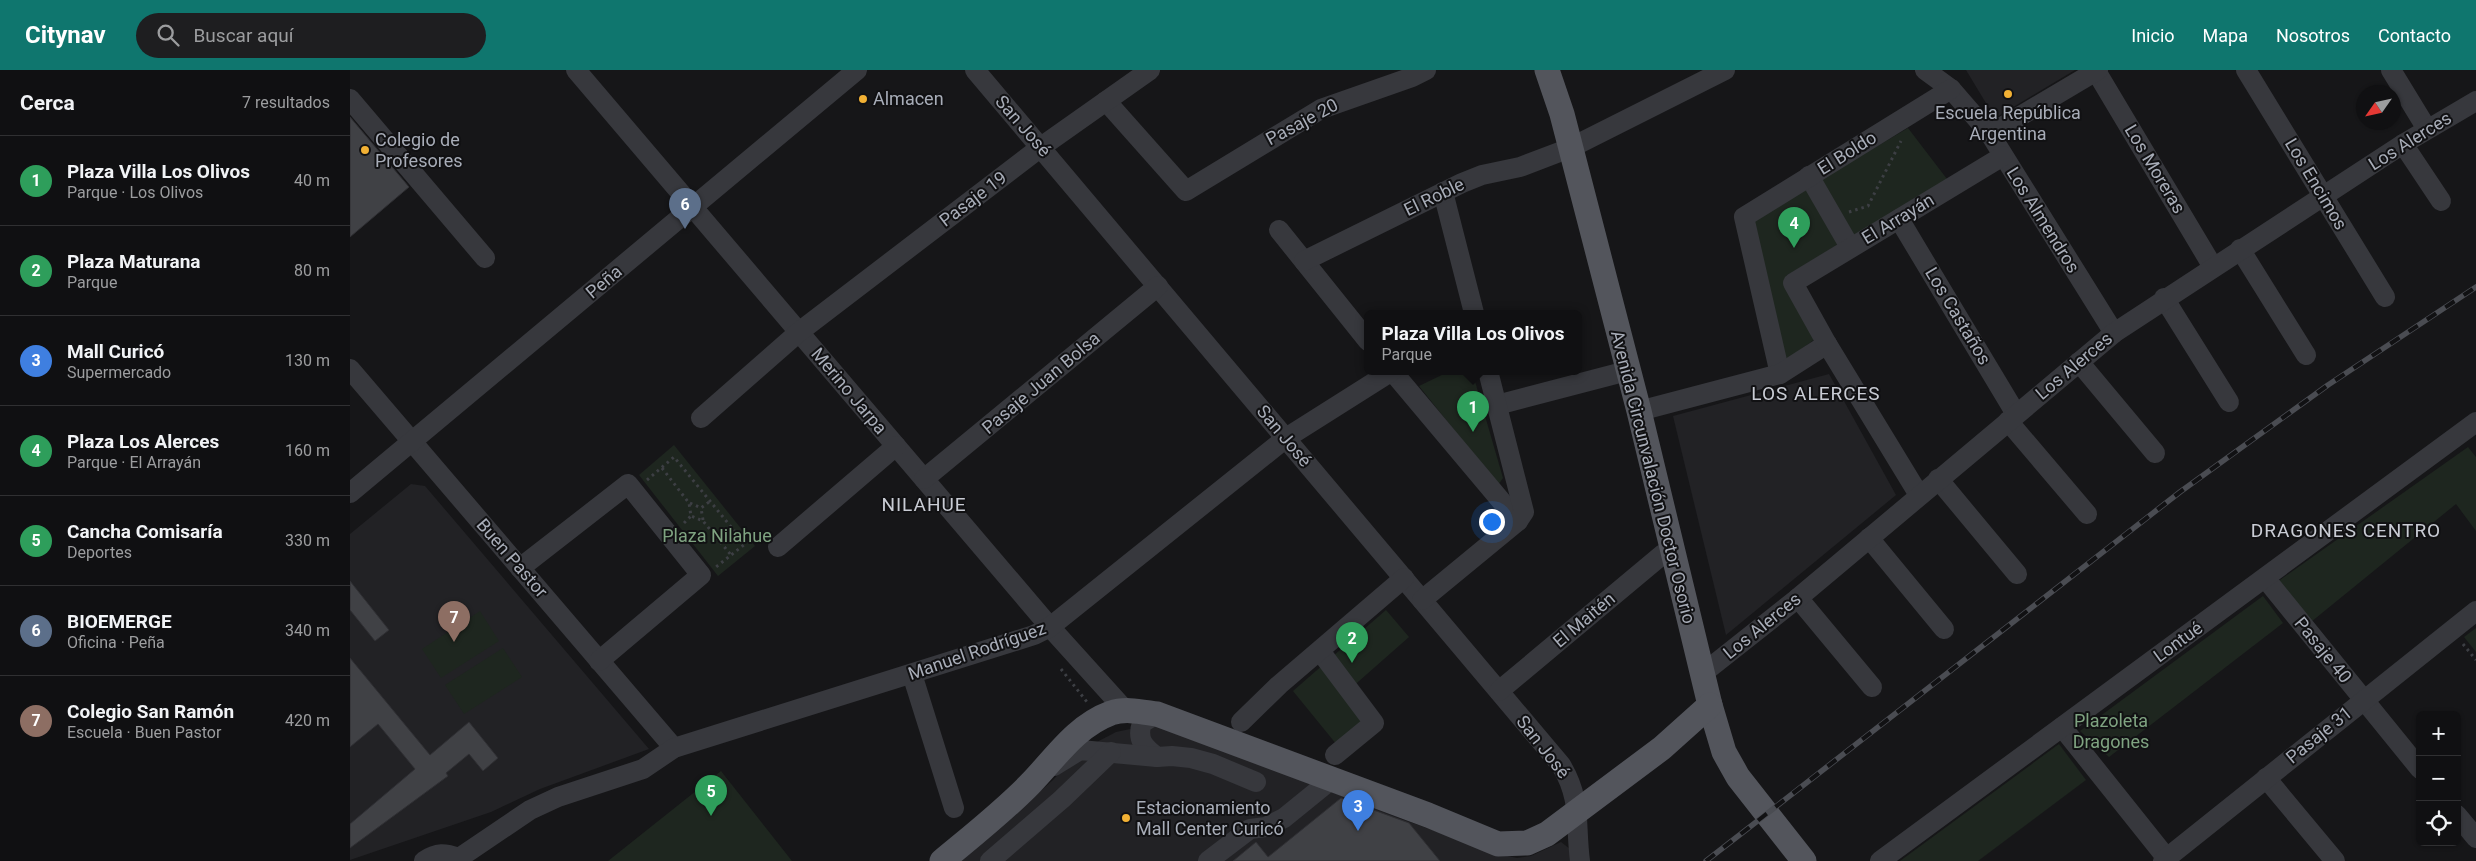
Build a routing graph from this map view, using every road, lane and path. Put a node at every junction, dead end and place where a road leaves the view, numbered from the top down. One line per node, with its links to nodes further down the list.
1 (576, 70): 28 (street, Merino Jarpa)
2 (857, 70): 28 (street, Peña)
3 (975, 70): 21 (street, San José)
4 (1150, 70): 15 (street, Pasaje 19)
5 (1426, 70): 12 (street, Pasaje 20)
6 (1547, 70): 22 (main road, Avenida Circunvalación Doctor Osorio)
7 (1925, 70): 13 (street, Los Almendros)
8 (2097, 70): 19 (street); 36 (street, Los Moreras)
9 (2246, 70): 26 (street, Los Encimos)
10 (2391, 70): 18 (street)
11 (1716, 72): 22 (street, El Roble)
12 (1393, 76): 15 (street, Pasaje 20)
13 (1951, 89): 17 (street, El Boldo); 19 (street, Los Almendros)
14 (350, 99): 34 (street)
15 (1106, 101): 21 (street, Pasaje 19)
16 (2476, 101): 18 (street, Los Alerces)
17 (1906, 117): 24 (street, El Boldo); 29 (path)
18 (2427, 129): 20 (street, Los Alerces)
19 (1990, 134): 23 (street, Los Almendros)
20 (2403, 144): 26 (street, Los Alerces); 27 (street)
21 (1041, 147): 37 (street, San José); 41 (street, Pasaje 19)
22 (1570, 148): 25 (street, El Roble); 48 (main road, Avenida Circunvalación Doctor Osorio)
23 (2003, 156): 30 (street, El Arrayán); 42 (street, Los Almendros)
24 (1809, 176): 29 (street); 49 (street, El Boldo)
25 (1443, 192): 35 (street, El Roble); 40 (street)
26 (2323, 196): 33 (street, Los Alerces); 38 (street, Los Encimos)
27 (2441, 201)
28 (693, 207): 41 (street, Merino Jarpa); 60 (street, Peña)
29 (1834, 217): 32 (street)
30 (1899, 218): 32 (street, El Arrayán); 57 (street, Los Castaños)
31 (1279, 230): 35 (street)
32 (1850, 247): 44 (street, El Arrayán)
33 (2240, 249): 36 (street, Los Alerces); 45 (street)
34 (485, 258)
35 (1304, 261): 43 (street)
36 (2213, 267): 39 (street, Los Alerces)
37 (1158, 286): 59 (street, San José); 65 (street, Pasaje Juan Bolsa)
38 (2385, 297)
39 (2164, 298): 42 (street, Los Alerces); 53 (street)
40 (1473, 310)
41 (799, 332): 56 (street, Pasaje 19); 61 (street, Merino Jarpa)
42 (2114, 332): 46 (street, Los Alerces)
43 (1364, 336)
44 (1827, 344): 49 (street); 68 (street)
45 (2306, 355)
46 (2079, 362): 57 (street, Los Alerces); 62 (street)
47 (350, 369): 60 (street, Buen Pastor)
48 (1627, 371): 54 (street); 55 (main road, Avenida Circunvalación Doctor Osorio)
49 (1780, 374): 55 (street)
50 (1386, 375): 59 (street, Manuel Rodríguez)
51 (1395, 375): 75 (street)
52 (1489, 375): 54 (street)
53 (2229, 402)
54 (1497, 405): 75 (street)
55 (1639, 411): 79 (main road, Avenida Circunvalación Doctor Osorio)
56 (701, 418)
57 (2012, 418): 64 (street, Los Alerces); 72 (street, Los Castaños)
58 (2476, 423): 85 (street, Lontué)
59 (1286, 438): 84 (street, San José); 89 (street, Manuel Rodríguez)
60 (412, 442): 67 (street, Peña); 81 (street, Buen Pastor)
61 (896, 446): 65 (street, Merino Jarpa); 78 (street)
62 (2155, 453)
63 (662, 468): 66 (path); 69 (path); 70 (path)
64 (1938, 479): 68 (street, Los Alerces); 82 (street)
65 (924, 480): 89 (street, Merino Jarpa)
66 (631, 488): 81 (street); 83 (street)
67 (350, 493)
68 (1919, 495): 77 (street, Los Alerces)
69 (709, 502): 71 (path); 80 (path)
70 (689, 503): 71 (path); 73 (path)
71 (701, 508): 74 (path)
72 (2087, 514)
73 (691, 516): 74 (path); 76 (path)
74 (703, 521): 80 (path)
75 (1518, 521): 87 (street)
76 (684, 522)
77 (1869, 538): 86 (street, Los Alerces); 90 (street)
78 (778, 547)
79 (1671, 551): 95 (main road, Avenida Circunvalación Doctor Osorio); 97 (street, El Maitén)
80 (731, 555): 83 (path)
81 (520, 568): 92 (street, Buen Pastor)
82 (2016, 574)
83 (700, 576): 92 (street)
84 (1404, 578): 87 (street, San José); 91 (street)
85 (2265, 578): 98 (street, Pasaje 40); 104 (street, Lontué)
86 (1798, 598): 95 (street, Los Alerces); 96 (street)
87 (1422, 600): 97 (street, San José)
88 (2476, 611): 98 (street, Pasaje 31)
89 (1050, 627): 94 (street, Manuel Rodríguez); 100 (street, Merino Jarpa)
90 (1944, 629)
91 (1320, 650): 103 (street); 109 (street)
92 (600, 661): 105 (street, Buen Pastor)
93 (1058, 665): 102 (path)
94 (912, 674): 105 (street, Manuel Rodríguez); 116 (street)
95 (1702, 674): 99 (main road, Avenida Circunvalación Doctor Osorio)
96 (1872, 687)
97 (1499, 691): 117 (street, San José)
98 (2363, 700): 111 (street, Pasaje 40); 112 (street, Pasaje 31)
99 (1710, 705): 106 (main road); 108 (main road, Avenida Circunvalación Doctor Osorio)
100 (1126, 710): 101 (main road); 102 (main road)
101 (1157, 714): 110 (street); 113 (main road)
102 (1100, 718): 115 (main road)
103 (1241, 722)
104 (2062, 727): 121 (street); 128 (street, Lontué)
105 (674, 748): 120 (street, Manuel Rodríguez)
106 (1662, 748): 108 (main road); 117 (main road)
107 (1111, 752): 110 (street); 115 (street); 124 (street)
108 (1724, 752): 127 (main road, Avenida Circunvalación Doctor Osorio)
109 (1335, 754)
110 (1157, 757): 114 (street)
111 (2416, 764)
112 (2266, 778): 121 (street, Pasaje 31); 129 (street)
113 (1332, 779): 117 (main road); 125 (street)
114 (1256, 782)
115 (1031, 783): 123 (main road)
116 (954, 808)
117 (1577, 810): 126 (street, San José)
118 (2461, 820): 119 (street)
119 (2476, 838)
120 (460, 860): 122 (street)
121 (2166, 860)
122 (424, 861)
123 (942, 861)
124 (990, 861)
125 (1208, 861)
126 (1580, 861)
127 (1804, 861)
128 (1880, 861)
129 (2335, 861)

